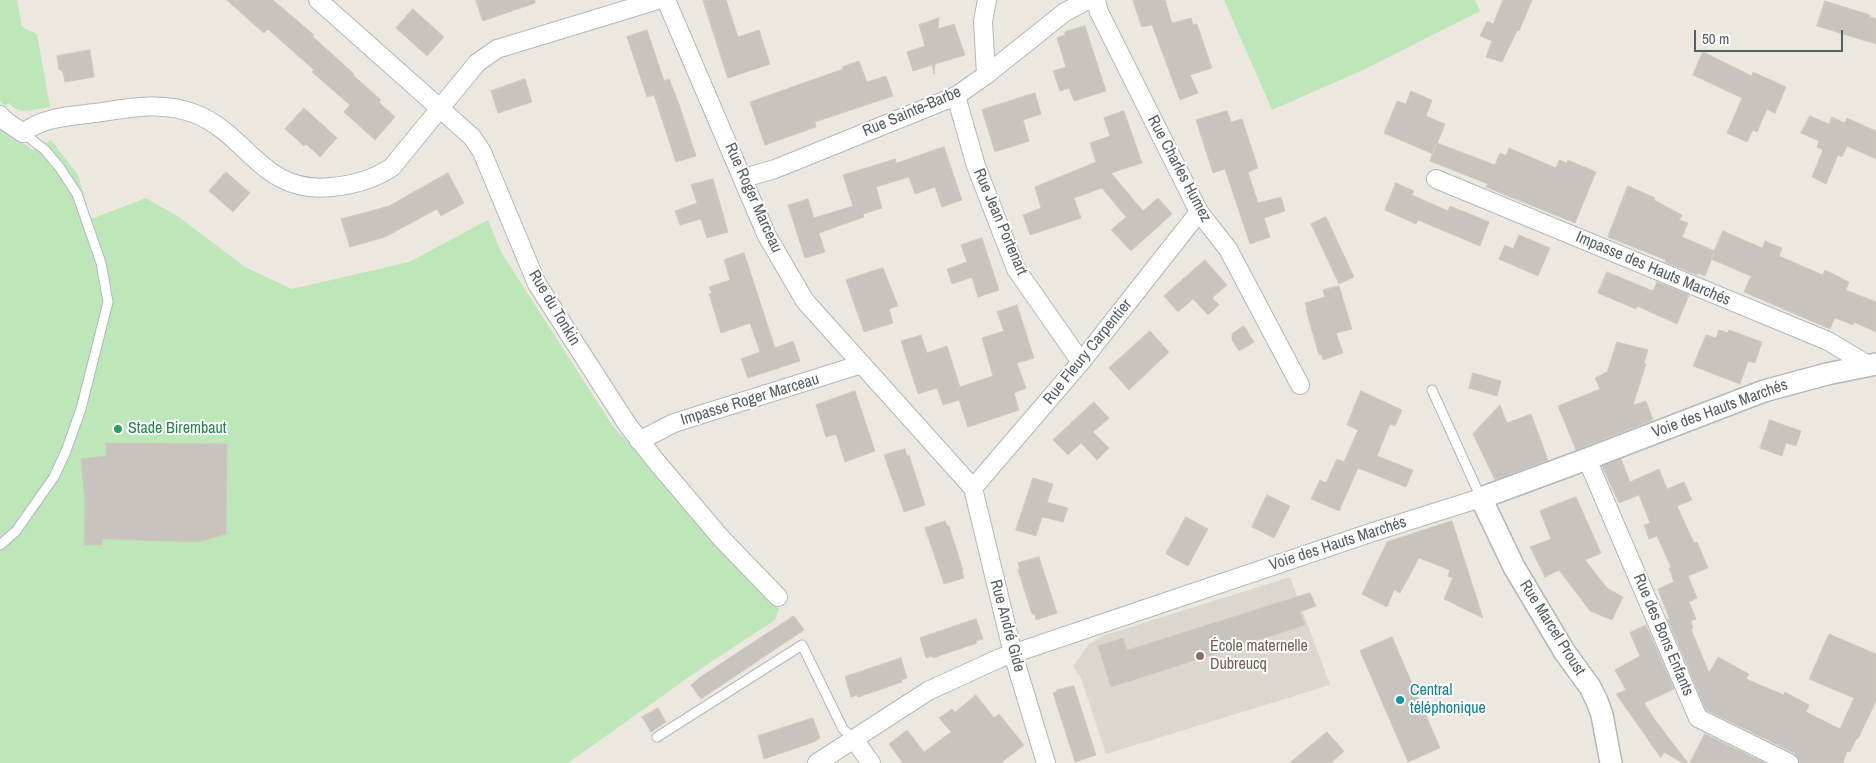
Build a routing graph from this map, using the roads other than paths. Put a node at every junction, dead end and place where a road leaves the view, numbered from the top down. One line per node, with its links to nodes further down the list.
1 (318, 0): 9 (street, Rue du Tonkin)
2 (658, 0): 9 (street)
3 (666, 0): 12 (street, Rue Roger Marceau)
4 (987, 0): 7 (street)
5 (1088, 0): 7 (street, Rue Sainte-Barbe)
6 (1096, 0): 14 (street, Rue Charles Humez)
7 (986, 75): 8 (street, Rue Sainte-Barbe)
8 (956, 96): 12 (street, Rue Sainte-Barbe); 15 (street, Rue Jean Portenart)
9 (441, 109): 11 (street); 20 (street, Rue du Tonkin)
10 (0, 115): 11 (street)
11 (23, 133): 24 (lane)
12 (744, 178): 16 (street, Rue Roger Marceau)
13 (1436, 179): 17 (street, Impasse des Hauts Marchés)
14 (1199, 212): 15 (street, Rue Fleury Carpentier); 18 (street, Rue Charles Humez)
15 (1082, 362): 22 (street, Rue Fleury Carpentier)
16 (862, 364): 20 (street, Impasse Roger Marceau); 22 (street, Rue Roger Marceau)
17 (1872, 365): 21 (street, Voie des Hauts Marchés)
18 (1300, 385)
19 (1432, 390): 23 (lane)
20 (639, 440): 25 (street, Rue du Tonkin)
21 (1587, 459): 23 (street, Voie des Hauts Marchés); 33 (street, Rue des Bons Enfants)
22 (973, 488): 26 (street, Rue André Gide)
23 (1481, 498): 26 (street, Voie des Hauts Marchés); 32 (street, Rue Marcel Proust)
24 (0, 545)
25 (778, 597)
26 (1013, 654): 28 (street, Voie des Hauts Marchés); 31 (street, Rue André Gide)
27 (657, 738): 28 (lane)
28 (854, 739): 29 (street, Voie des Hauts Marchés); 30 (street)
29 (817, 763)
30 (871, 763)
31 (1046, 763)
32 (1611, 763)
33 (1789, 763)

